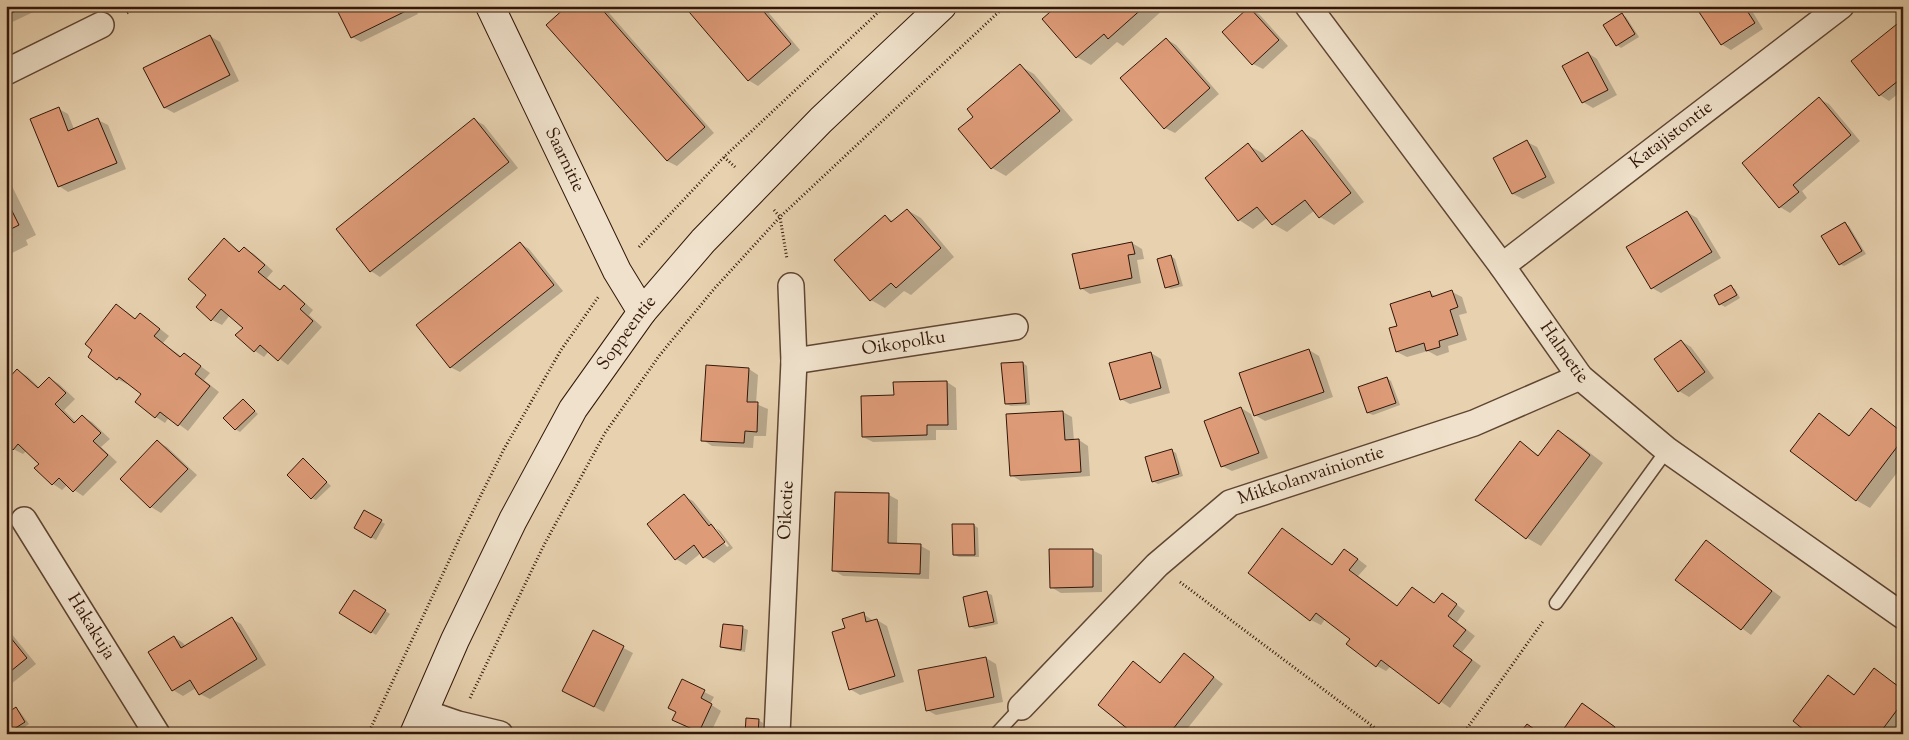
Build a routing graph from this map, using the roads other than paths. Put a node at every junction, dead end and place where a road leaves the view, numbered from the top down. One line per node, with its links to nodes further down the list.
1 (490, 6): 9 (main road, Saarnitie)
2 (942, 6): 9 (main road, Soppeentie)
3 (1308, 6): 7 (street, Halmetie)
4 (1841, 6): 7 (street, Katajistontie)
5 (101, 25): 6 (street)
6 (6, 72)
7 (1502, 266): 12 (street, Halmetie)
8 (792, 286): 11 (street, Oikotie)
9 (642, 312): 18 (main road, Soppeentie)
10 (1015, 327): 11 (street, Oikopolku)
11 (794, 361): 21 (street, Oikotie)
12 (1580, 377): 13 (street, Halmetie); 17 (street, Mikkolanvainiontie)
13 (1667, 450): 15 (lane); 16 (street, Halmetie)
14 (24, 520): 19 (street, Hakakuja)
15 (1556, 603)
16 (1903, 616)
17 (1021, 707): 22 (lane)
18 (418, 723): 20 (street)
19 (157, 734)
20 (500, 734)
21 (777, 734)
22 (996, 734)

